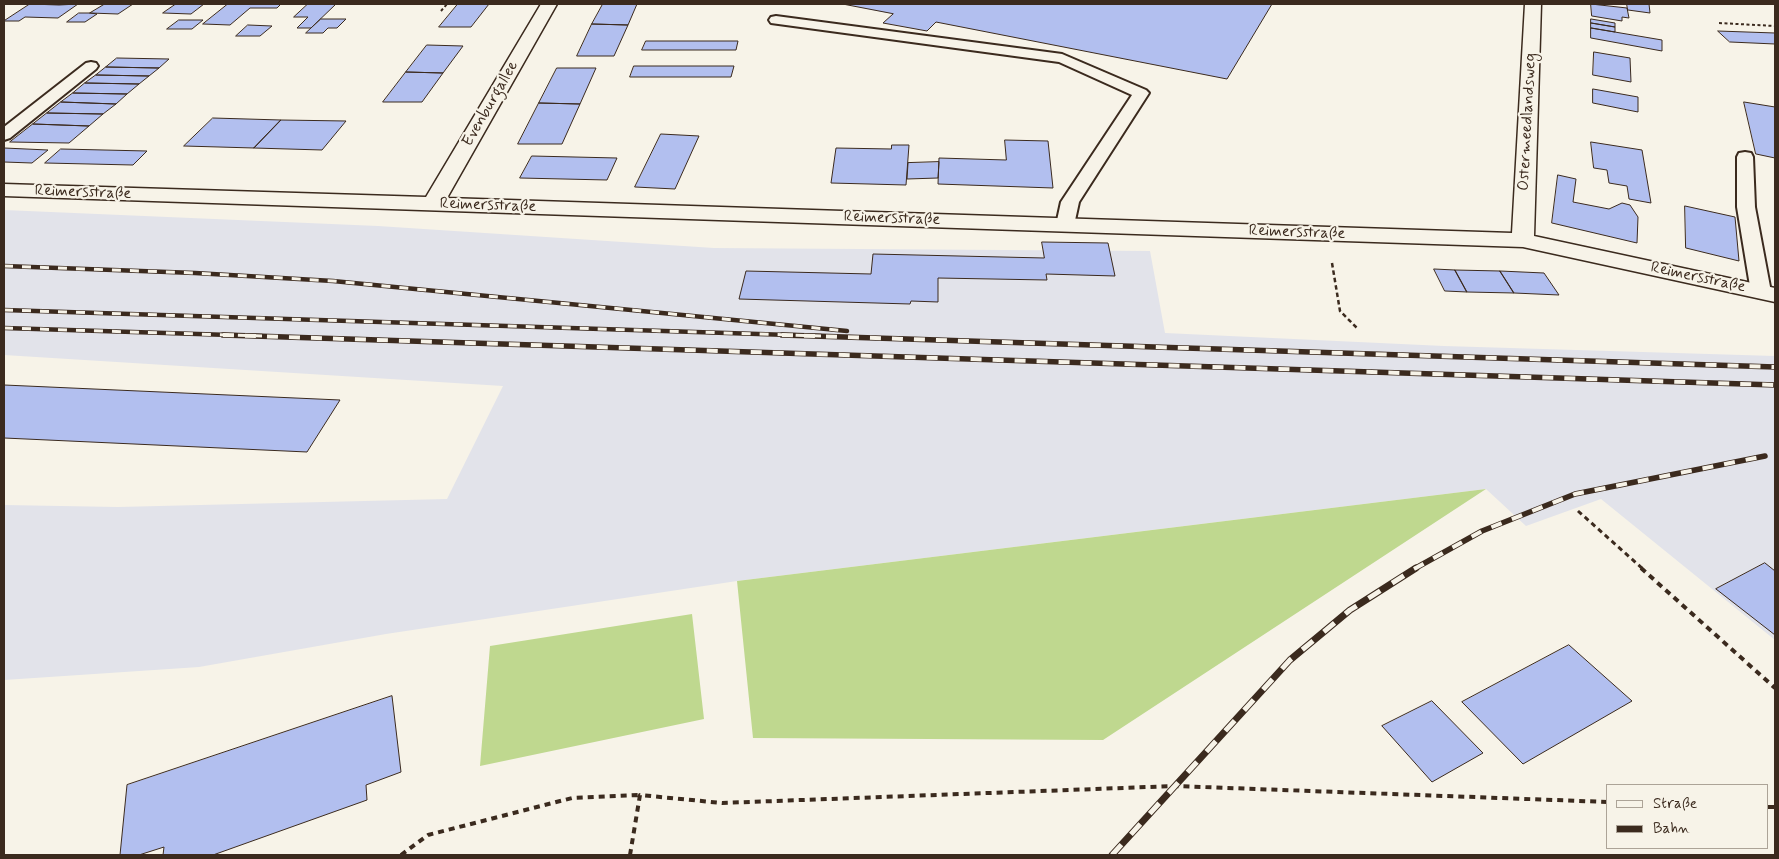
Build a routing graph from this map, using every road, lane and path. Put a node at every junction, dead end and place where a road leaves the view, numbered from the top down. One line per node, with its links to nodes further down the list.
1 (447, 4): 4 (path)
2 (549, 4): 12 (street, Evenburgallee)
3 (1533, 4): 14 (street, Ostermeedlandsweg)
4 (441, 12)
5 (776, 20): 13 (lane)
6 (1719, 23): 7 (path)
7 (1775, 26)
8 (91, 66): 9 (lane)
9 (4, 135)
10 (1745, 157): 16 (lane)
11 (4, 190): 12 (street, Reimersstraße)
12 (433, 204): 13 (street, Reimersstraße)
13 (1065, 225): 14 (street, Reimersstraße)
14 (1523, 240): 16 (street, Reimersstraße)
15 (1332, 258): 17 (path)
16 (1768, 294)
17 (1358, 329)
18 (1578, 511): 19 (path)
19 (1775, 688)
20 (640, 795): 21 (path); 22 (path); 23 (path)
21 (1606, 802)
22 (401, 855)
23 (630, 855)

